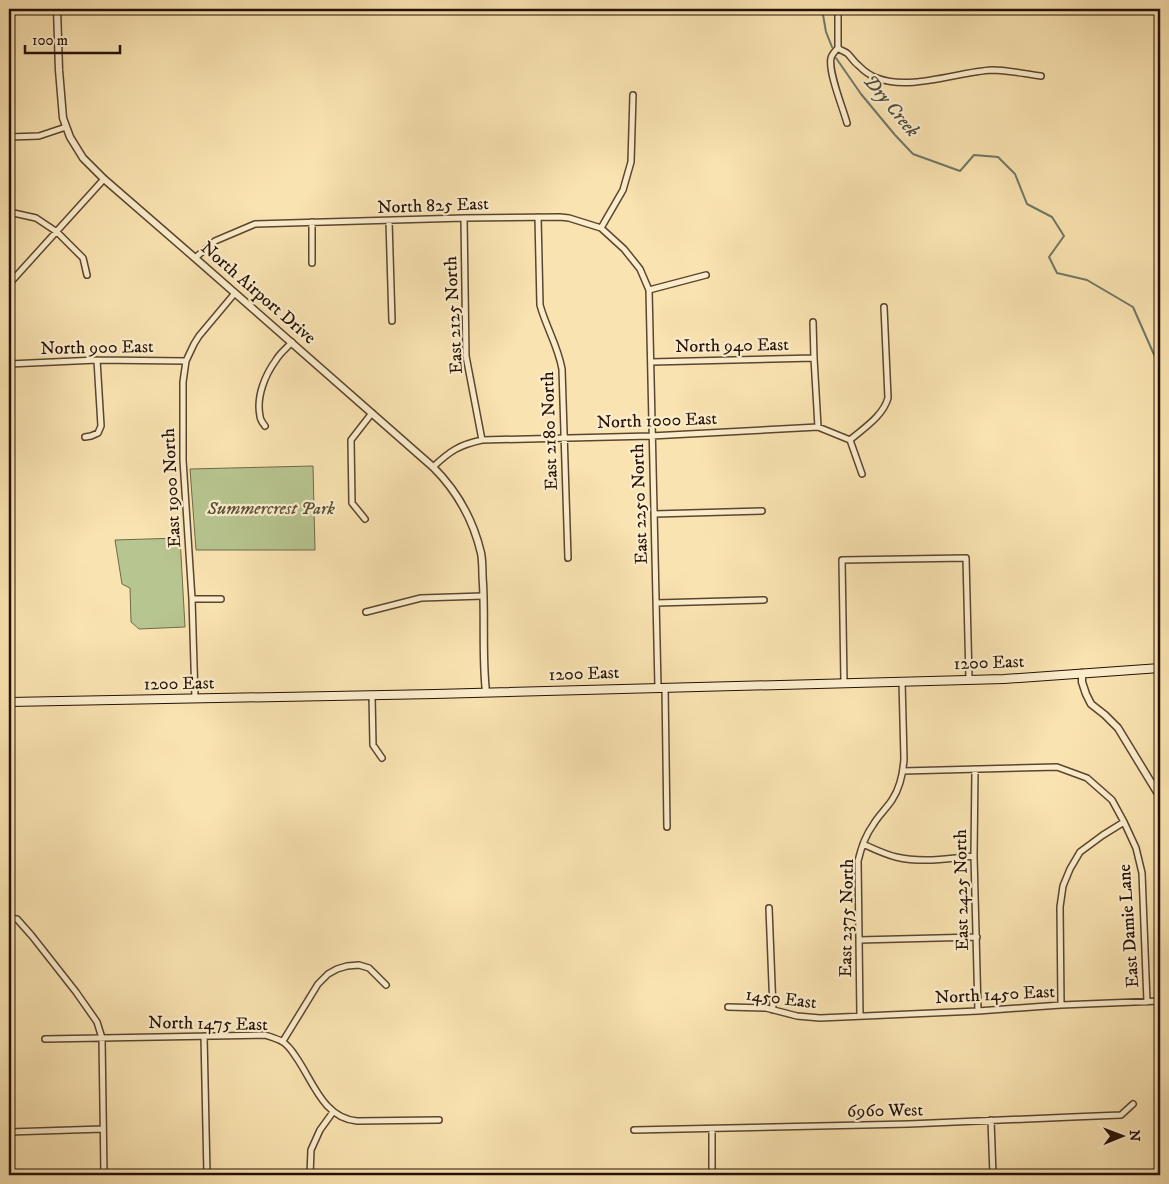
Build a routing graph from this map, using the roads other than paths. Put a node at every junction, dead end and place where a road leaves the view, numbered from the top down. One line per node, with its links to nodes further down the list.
1 (57, 9): 7 (street, North Airport Drive)
2 (838, 9): 3 (street)
3 (838, 48): 4 (street); 6 (street)
4 (1041, 76)
5 (633, 95): 15 (street)
6 (847, 123)
7 (66, 128): 8 (street); 9 (street, North Airport Drive)
8 (9, 137)
9 (104, 180): 16 (street); 17 (street, North Airport Drive)
10 (9, 212): 16 (street)
11 (538, 217): 12 (street, North 825 East); 15 (street, North 825 East); 38 (street, East 2180 North)
12 (464, 218): 13 (street, North 825 East); 39 (street, East 2125 North)
13 (389, 221): 14 (street, North 825 East); 25 (street)
14 (312, 222): 17 (street, North 825 East); 18 (street)
15 (602, 228): 22 (street, North 825 East)
16 (57, 232): 19 (street); 21 (street)
17 (195, 258): 23 (street, North Airport Drive)
18 (312, 263)
19 (87, 275)
20 (706, 275): 22 (street)
21 (9, 284)
22 (649, 290): 31 (street, East 2250 North)
23 (235, 293): 27 (street, North Airport Drive); 30 (street, East 1900 North)
24 (884, 307): 40 (street)
25 (392, 321)
26 (814, 322): 28 (street)
27 (292, 342): 33 (street, North Airport Drive); 34 (street)
28 (814, 358): 31 (street, North 940 East); 35 (street)
29 (97, 360): 30 (street, North 900 East); 32 (street, North 900 East); 37 (street)
30 (186, 361): 48 (street, East 1900 North)
31 (651, 362): 36 (street, East 2250 North)
32 (9, 364)
33 (372, 413): 41 (street, North Airport Drive); 45 (street)
34 (265, 426)
35 (818, 427): 36 (street, North 1000 East); 40 (street, North 1000 East)
36 (652, 436): 38 (street, North 1000 East); 44 (street, East 2250 North)
37 (85, 437)
38 (564, 438): 39 (street, North 1000 East); 46 (street, East 2180 North)
39 (482, 440): 41 (street, North 1000 East)
40 (850, 440): 42 (street)
41 (433, 467): 47 (street, North Airport Drive)
42 (862, 474)
43 (762, 511): 44 (street)
44 (654, 514): 51 (street, East 2250 North)
45 (365, 519)
46 (568, 558)
47 (484, 596): 52 (street); 59 (street, North Airport Drive)
48 (192, 599): 49 (street); 61 (street, East 1900 North)
49 (221, 599)
50 (764, 600): 51 (street)
51 (656, 603): 58 (street, East 2250 North)
52 (366, 612)
53 (1160, 668): 54 (main road, 1200 East)
54 (1082, 673): 55 (main road, 1200 East); 66 (street)
55 (969, 680): 56 (main road, 1200 East); 57 (street)
56 (902, 681): 57 (main road, 1200 East); 65 (street, East 2375 North)
57 (844, 682): 58 (main road, 1200 East)
58 (661, 687): 59 (main road, 1200 East); 68 (street, East 2250 North)
59 (486, 692): 60 (main road, 1200 East)
60 (372, 695): 61 (main road, 1200 East); 63 (street)
61 (195, 698): 62 (main road, 1200 East)
62 (9, 702)
63 (382, 758)
64 (975, 769): 65 (street, East Damie Lane); 67 (street, East Damie Lane); 70 (street, East 2425 North)
65 (903, 770): 69 (street, East 2375 North)
66 (1160, 797)
67 (1124, 822): 77 (street, East Damie Lane); 78 (street)
68 (667, 827)
69 (863, 844): 70 (street); 74 (street, East 2375 North)
70 (974, 856): 73 (street, East 2425 North)
71 (769, 908): 80 (street)
72 (9, 918): 85 (street)
73 (977, 937): 74 (street); 81 (street, East 2425 North)
74 (859, 940): 82 (street, East 2375 North)
75 (386, 984): 87 (street)
76 (1160, 1001): 77 (street, North 1450 East)
77 (1147, 1002): 78 (street, North 1450 East)
78 (1060, 1005): 81 (street, North 1450 East)
79 (728, 1008): 80 (street, 1450 East)
80 (773, 1010): 83 (street, 1450 East)
81 (978, 1010): 82 (street, North 1450 East)
82 (860, 1016): 83 (street, North 1450 East)
83 (831, 1018)
84 (204, 1036): 85 (street, North 1475 East); 87 (street, North 1475 East); 97 (street)
85 (102, 1038): 86 (street, North 1475 East); 92 (street)
86 (45, 1039)
87 (282, 1041): 89 (street, North 1475 East)
88 (1133, 1104): 91 (street, 6960 West)
89 (333, 1112): 90 (street); 98 (street)
90 (439, 1120)
91 (991, 1120): 93 (street, 6960 West); 100 (street)
92 (103, 1129): 95 (street); 96 (street)
93 (712, 1129): 94 (street, 6960 West); 99 (street)
94 (634, 1130)
95 (9, 1132)
96 (104, 1175)
97 (207, 1175)
98 (310, 1175)
99 (712, 1175)
100 (993, 1175)

